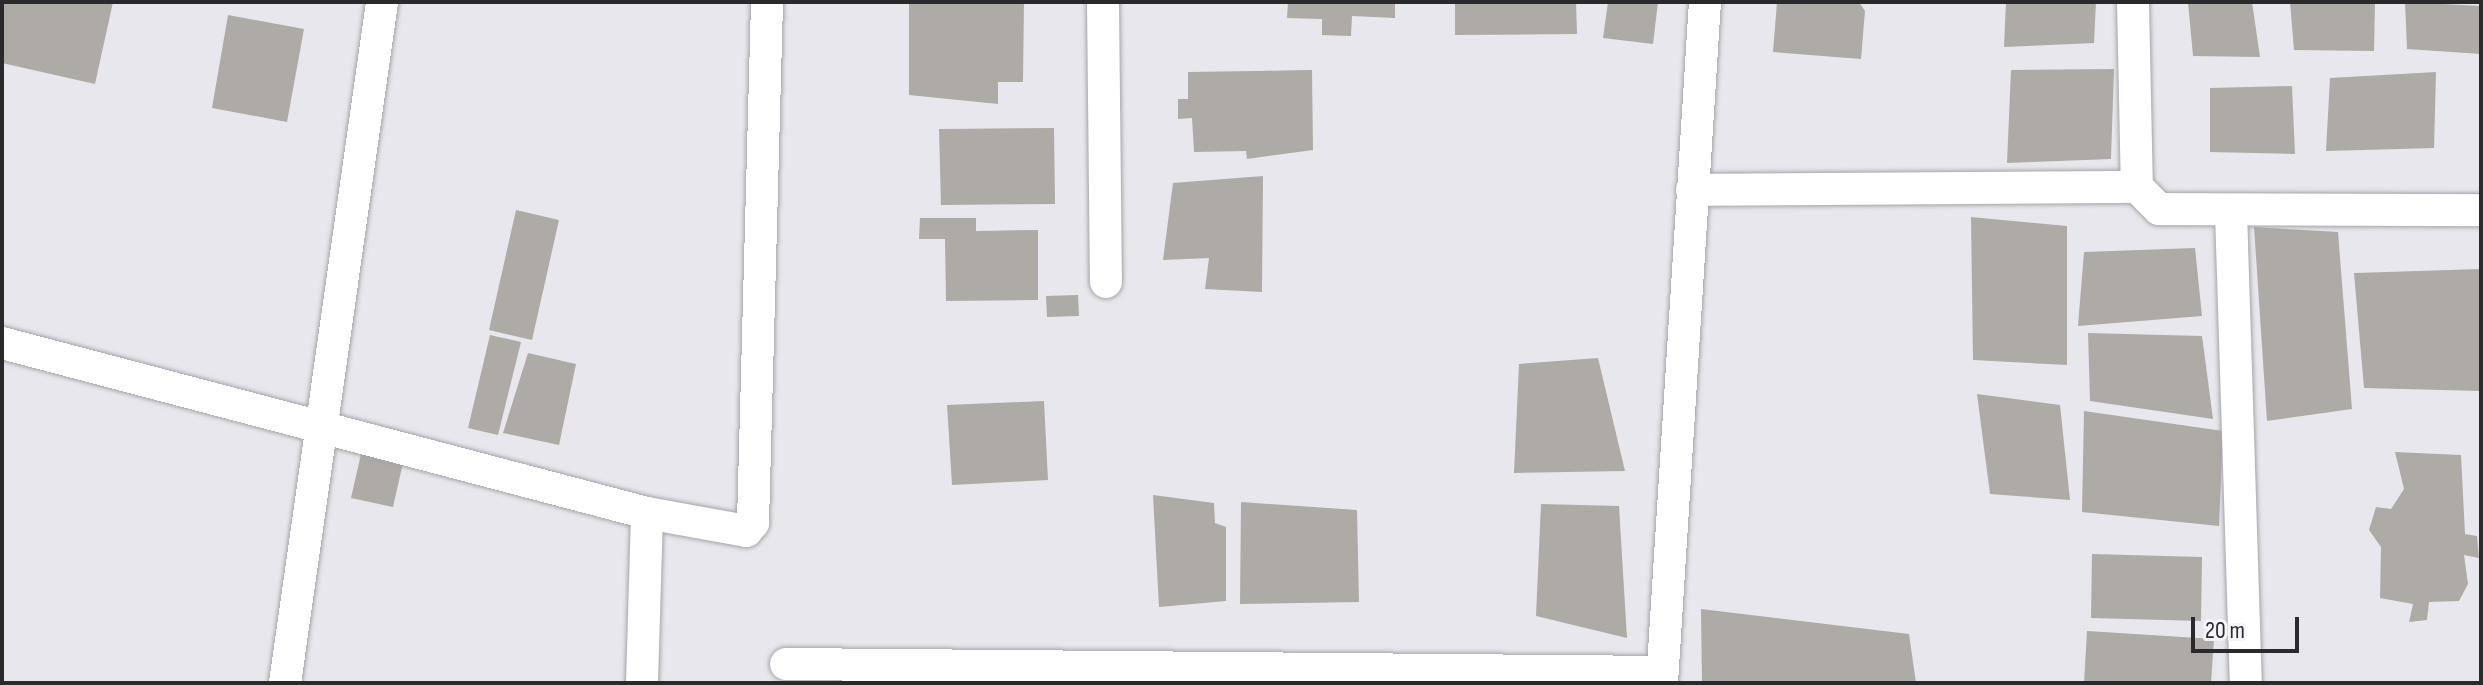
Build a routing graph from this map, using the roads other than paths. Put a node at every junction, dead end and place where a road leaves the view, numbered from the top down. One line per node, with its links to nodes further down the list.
1 (382, 2): 12 (street)
2 (767, 2): 13 (street)
3 (1103, 2): 10 (street)
4 (1705, 2): 7 (street)
5 (2133, 2): 6 (street)
6 (2137, 187): 7 (street); 9 (street)
7 (1692, 190): 15 (street)
8 (2481, 210): 9 (street)
9 (2231, 212): 18 (street)
10 (1106, 282)
11 (2, 343): 12 (street)
12 (317, 422): 13 (street); 16 (street)
13 (647, 513): 17 (street)
14 (786, 664): 15 (street)
15 (1662, 678)
16 (285, 683)
17 (642, 683)
18 (2246, 683)

